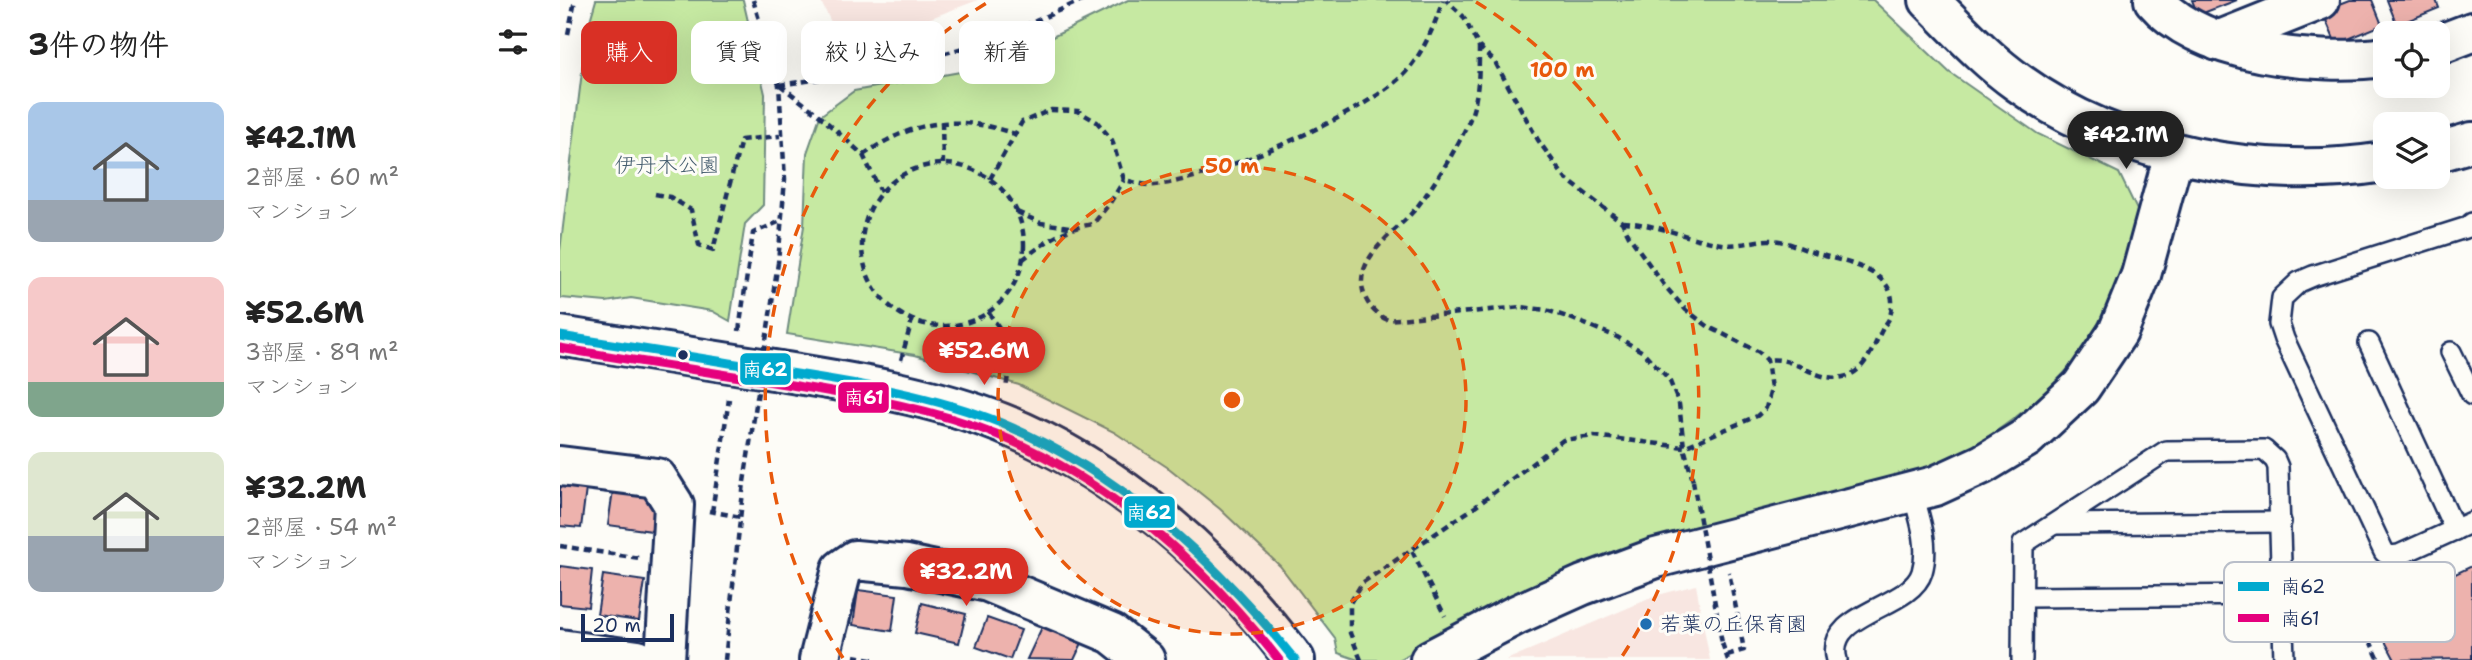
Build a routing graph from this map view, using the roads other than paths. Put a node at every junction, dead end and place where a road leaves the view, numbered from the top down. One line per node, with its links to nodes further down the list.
1 (2154, 0): 6 (street)
2 (2320, 0): 6 (street)
3 (1932, 1): 10 (street)
4 (2472, 32): 5 (street)
5 (2450, 40)
6 (2218, 41): 7 (street)
7 (2373, 58)
8 (2472, 143): 9 (street)
9 (2450, 149)
10 (2174, 154): 11 (street); 18 (street)
11 (2373, 163)
12 (2472, 223): 21 (lane)
13 (560, 336): 32 (street)
14 (2369, 343): 21 (lane)
15 (2451, 352): 16 (lane)
16 (2472, 395)
17 (560, 466): 29 (street)
18 (1912, 491): 27 (street); 33 (lane)
19 (2281, 522): 20 (lane); 20 (lane); 22 (lane)
20 (2054, 524): 24 (lane)
21 (2464, 526)
22 (2287, 562)
23 (2224, 594): 24 (lane)
24 (2023, 597): 34 (lane)
25 (2286, 642): 35 (lane)
26 (560, 649): 28 (street)
27 (1444, 652)
28 (638, 660)
29 (665, 660)
30 (819, 660): 31 (street)
31 (1145, 660)
32 (1294, 660)
33 (1837, 660)
34 (2022, 660)
35 (2284, 660)

